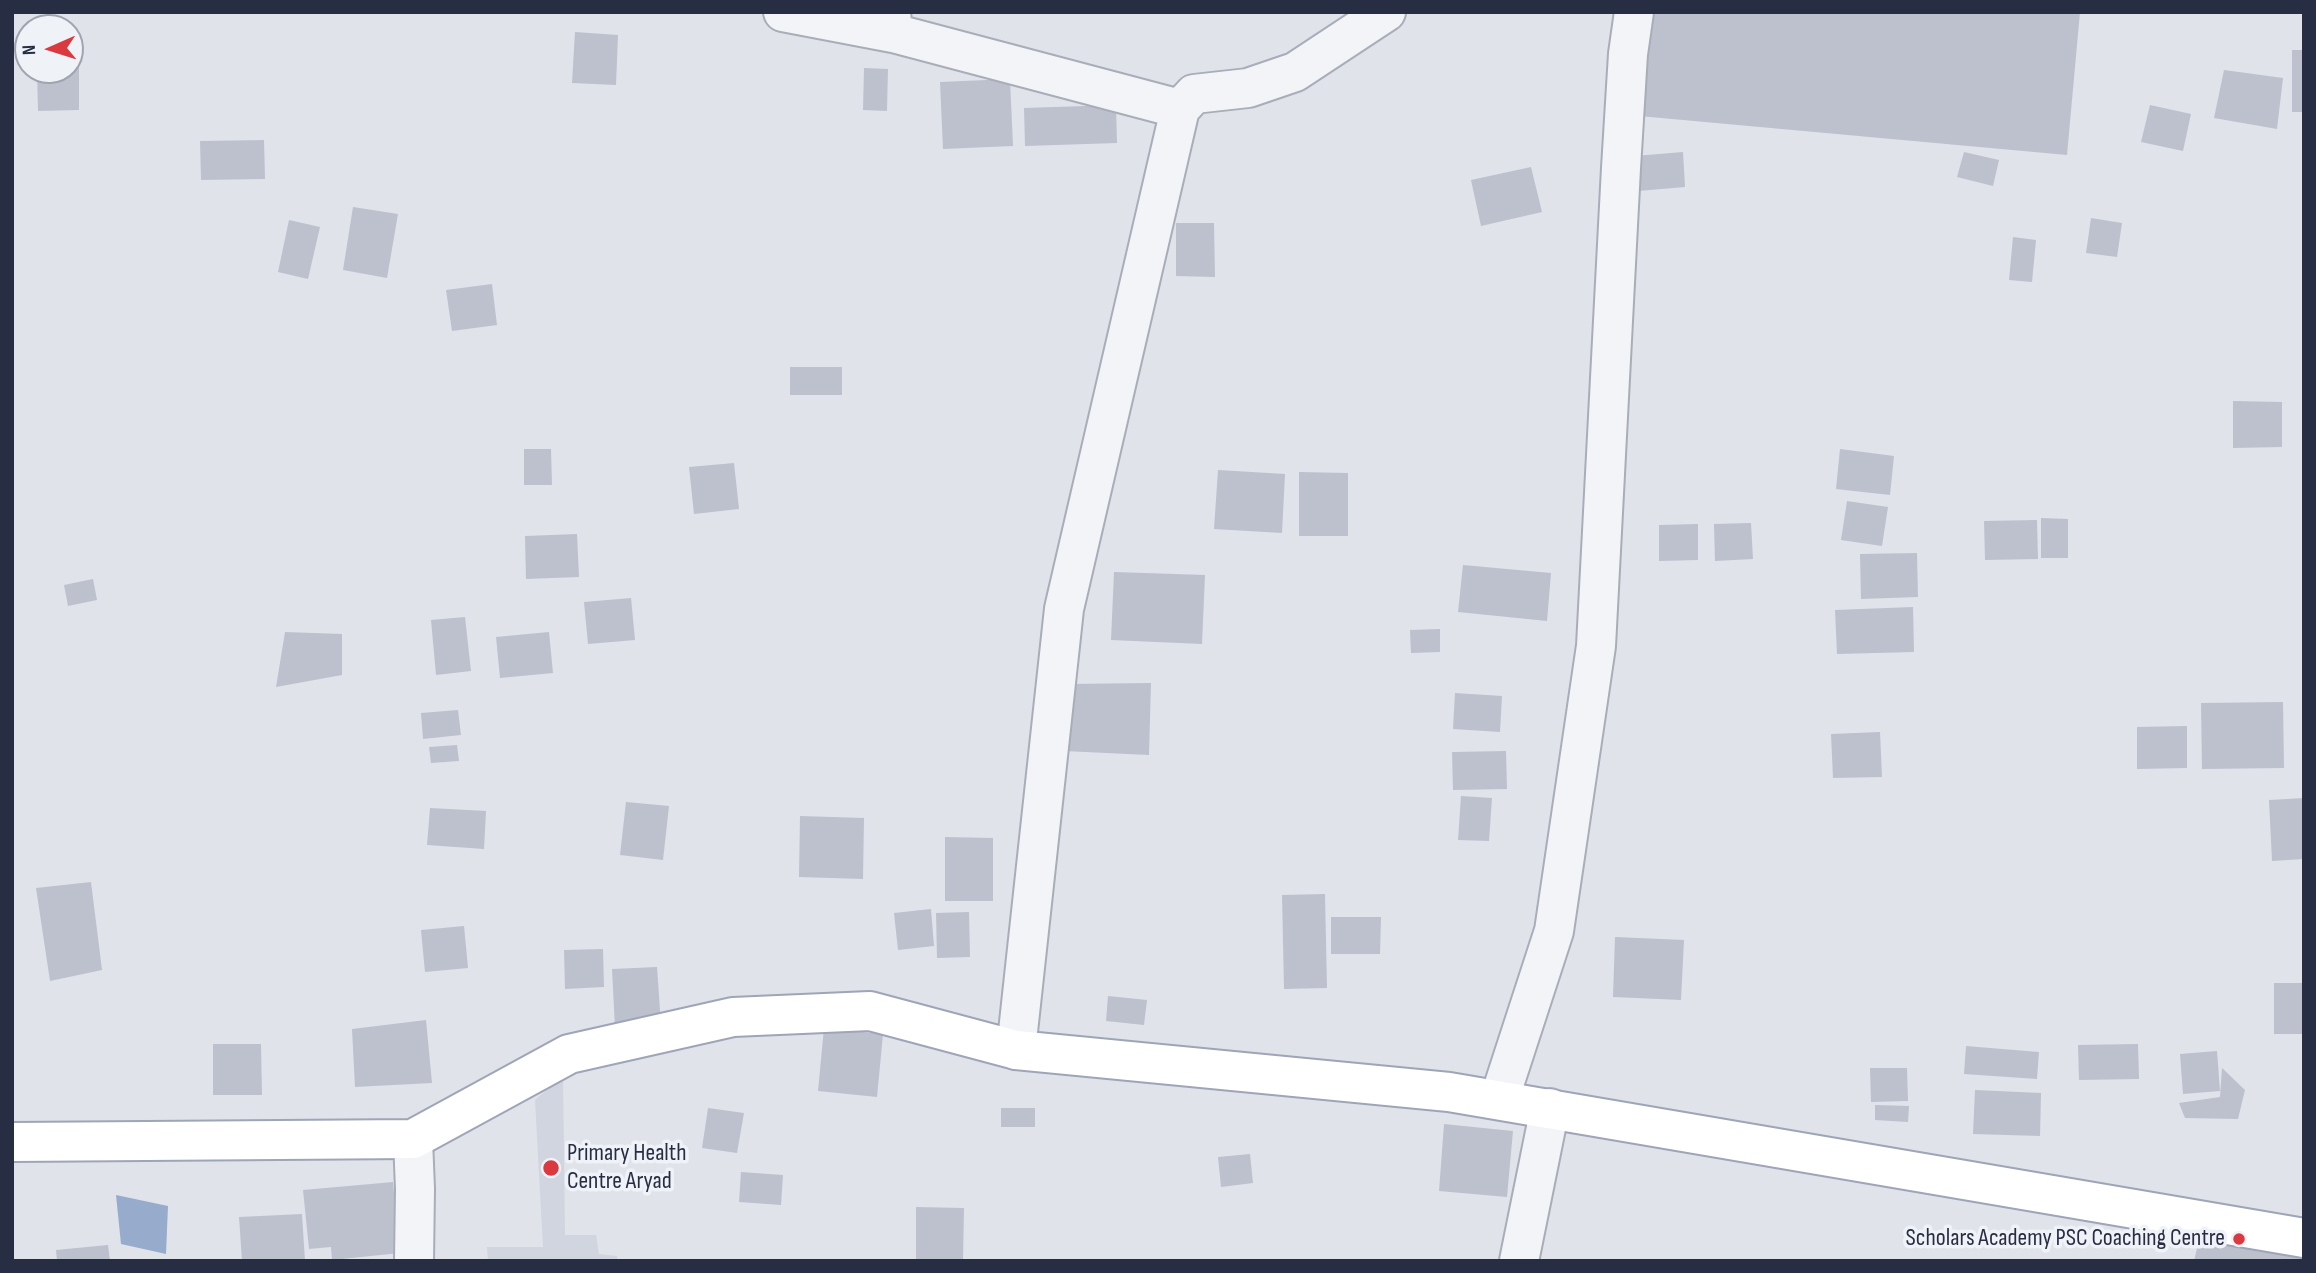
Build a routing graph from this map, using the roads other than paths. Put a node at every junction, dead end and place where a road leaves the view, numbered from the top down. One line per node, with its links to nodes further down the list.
1 (783, 12): 4 (street)
2 (1386, 12): 5 (street)
3 (1634, 12): 7 (street)
4 (892, 23): 5 (street)
5 (1180, 108): 6 (street)
6 (1016, 1050): 7 (main road); 9 (main road)
7 (1499, 1100): 8 (main road)
8 (1550, 1108): 11 (main road); 13 (street)
9 (413, 1139): 10 (main road); 12 (street)
10 (12, 1142)
11 (2304, 1238)
12 (414, 1261)
13 (1518, 1261)

